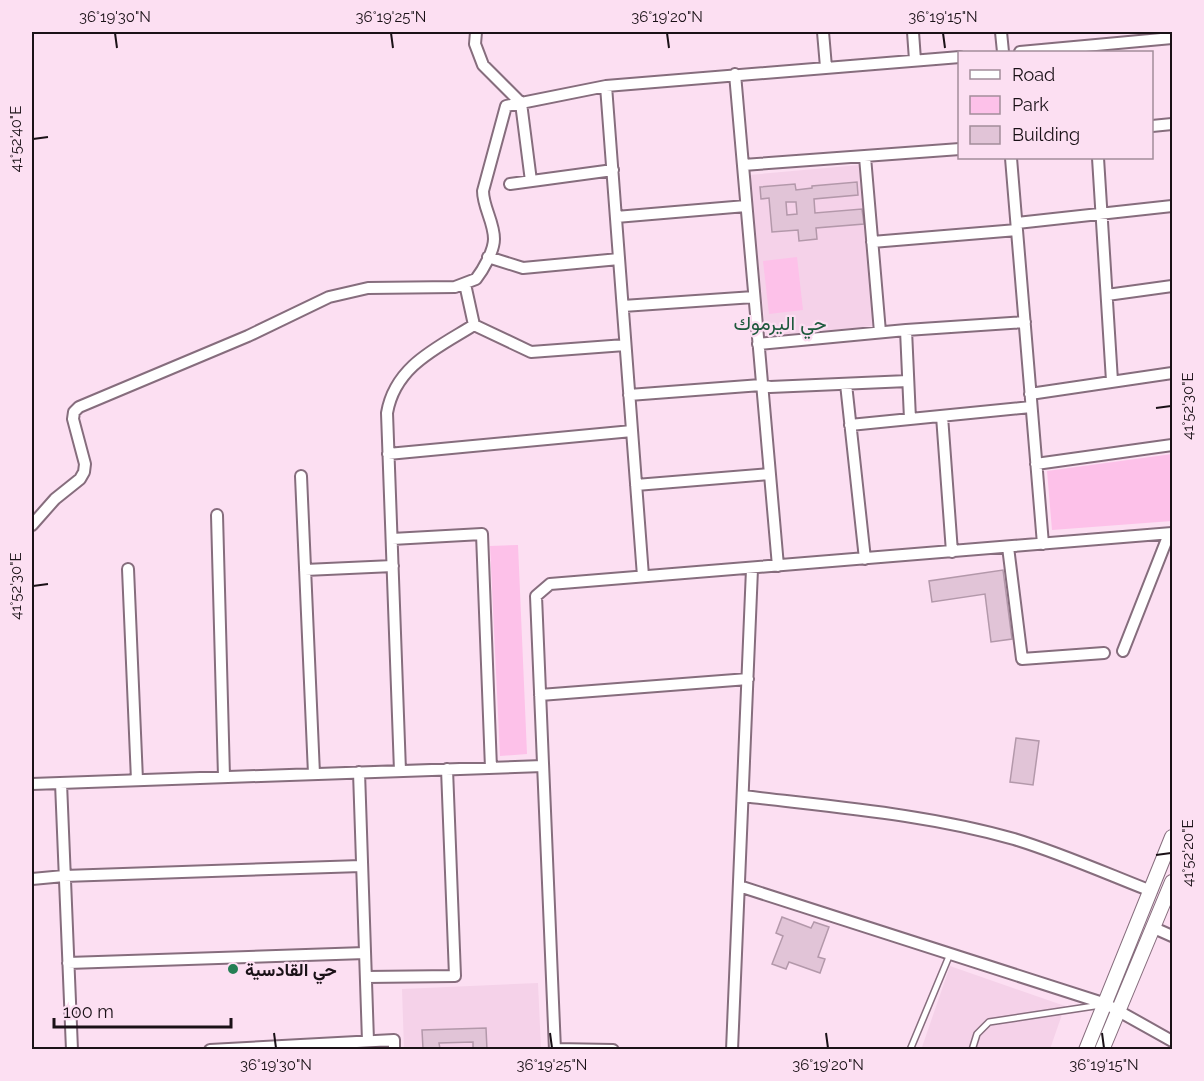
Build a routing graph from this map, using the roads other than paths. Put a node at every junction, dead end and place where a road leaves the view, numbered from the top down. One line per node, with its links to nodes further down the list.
1 (476, 32): 14 (street)
2 (823, 32): 11 (street)
3 (913, 32): 10 (street)
4 (1001, 32): 7 (street)
5 (1173, 39): 6 (street)
6 (1089, 49): 8 (street)
7 (1003, 51)
8 (1043, 51)
9 (958, 57): 10 (street)
10 (915, 60): 11 (street)
11 (826, 67): 12 (street)
12 (735, 75): 13 (street); 21 (street)
13 (606, 86): 14 (street); 22 (street)
14 (521, 103): 23 (street); 31 (street)
15 (1173, 124): 16 (street)
16 (1153, 126)
17 (958, 149): 18 (street)
18 (865, 157): 21 (street); 30 (street)
19 (1011, 159): 29 (street)
20 (1098, 159): 27 (street)
21 (742, 165): 25 (street)
22 (613, 170): 23 (street); 28 (street)
23 (531, 181): 24 (street)
24 (510, 184)
25 (746, 206): 28 (street); 36 (street)
26 (1173, 206): 27 (street)
27 (1103, 215): 29 (street); 35 (street)
28 (616, 217): 32 (street)
29 (1017, 226): 30 (street); 38 (street)
30 (872, 242): 41 (street)
31 (488, 257): 32 (street); 33 (street)
32 (619, 259): 37 (street)
33 (465, 284): 39 (street); 63 (street)
34 (1173, 286): 35 (street)
35 (1107, 295): 46 (street)
36 (754, 297): 37 (street); 42 (street)
37 (623, 306): 43 (street)
38 (1025, 322): 40 (street); 49 (street)
39 (474, 325): 43 (street); 57 (street)
40 (906, 330): 41 (street); 45 (street)
41 (880, 332): 42 (street)
42 (758, 344): 48 (street)
43 (625, 345): 50 (street)
44 (1173, 373): 46 (street)
45 (908, 381): 47 (street); 53 (street)
46 (1112, 381): 49 (street)
47 (846, 384): 48 (street); 54 (street)
48 (761, 385): 50 (street); 59 (street)
49 (1030, 394): 51 (street)
50 (629, 396): 55 (street)
51 (1031, 407): 52 (street); 58 (street)
52 (942, 416): 53 (street); 68 (street)
53 (910, 419): 54 (street)
54 (850, 425): 69 (street)
55 (632, 431): 57 (street); 61 (street)
56 (1173, 445): 58 (street)
57 (388, 454): 65 (street)
58 (1036, 465): 66 (street)
59 (769, 474): 61 (street); 71 (street)
60 (301, 476): 74 (street)
61 (636, 485): 75 (street)
62 (217, 515): 86 (street)
63 (32, 525)
64 (1171, 534): 66 (street); 76 (street)
65 (392, 539): 70 (street); 81 (street)
66 (1043, 544): 67 (street)
67 (1008, 547): 68 (street); 77 (street)
68 (952, 552): 69 (street)
69 (865, 559): 71 (street)
70 (393, 566): 74 (street); 83 (street)
71 (778, 566): 73 (street)
72 (128, 569): 87 (street)
73 (752, 569): 75 (street); 78 (street)
74 (305, 570): 85 (street)
75 (643, 576): 79 (street)
76 (1123, 651)
77 (1104, 653)
78 (748, 679): 79 (street); 90 (street)
79 (540, 695): 80 (street)
80 (543, 766): 81 (street); 108 (street)
81 (491, 768): 82 (street)
82 (447, 769): 83 (street); 103 (street)
83 (400, 771): 84 (street)
84 (359, 772): 85 (street); 92 (street)
85 (314, 774): 86 (street)
86 (224, 777): 87 (street)
87 (137, 780): 88 (street)
88 (61, 783): 89 (street); 93 (street)
89 (32, 784)
90 (743, 796): 96 (street); 97 (street)
91 (1173, 837): 97 (street)
92 (361, 866): 93 (street); 100 (street)
93 (64, 876): 94 (street); 102 (street)
94 (32, 879)
95 (1173, 882): 98 (street)
96 (739, 886): 101 (street); 113 (street)
97 (1151, 891): 104 (street)
98 (1154, 928): 99 (street); 105 (street)
99 (1173, 936)
100 (365, 953): 102 (street); 103 (street)
101 (951, 953): 104 (street); 114 (lane)
102 (68, 963): 109 (street)
103 (366, 976): 106 (street)
104 (1106, 1004): 105 (street); 115 (lane); 116 (street)
105 (1119, 1010): 107 (street); 117 (street)
106 (368, 1041): 110 (street); 111 (street)
107 (1173, 1041)
108 (555, 1049): 112 (street)
109 (72, 1050)
110 (210, 1050)
111 (394, 1050)
112 (613, 1050)
113 (732, 1050)
114 (910, 1050)
115 (972, 1050)
116 (1086, 1050)
117 (1102, 1050)

